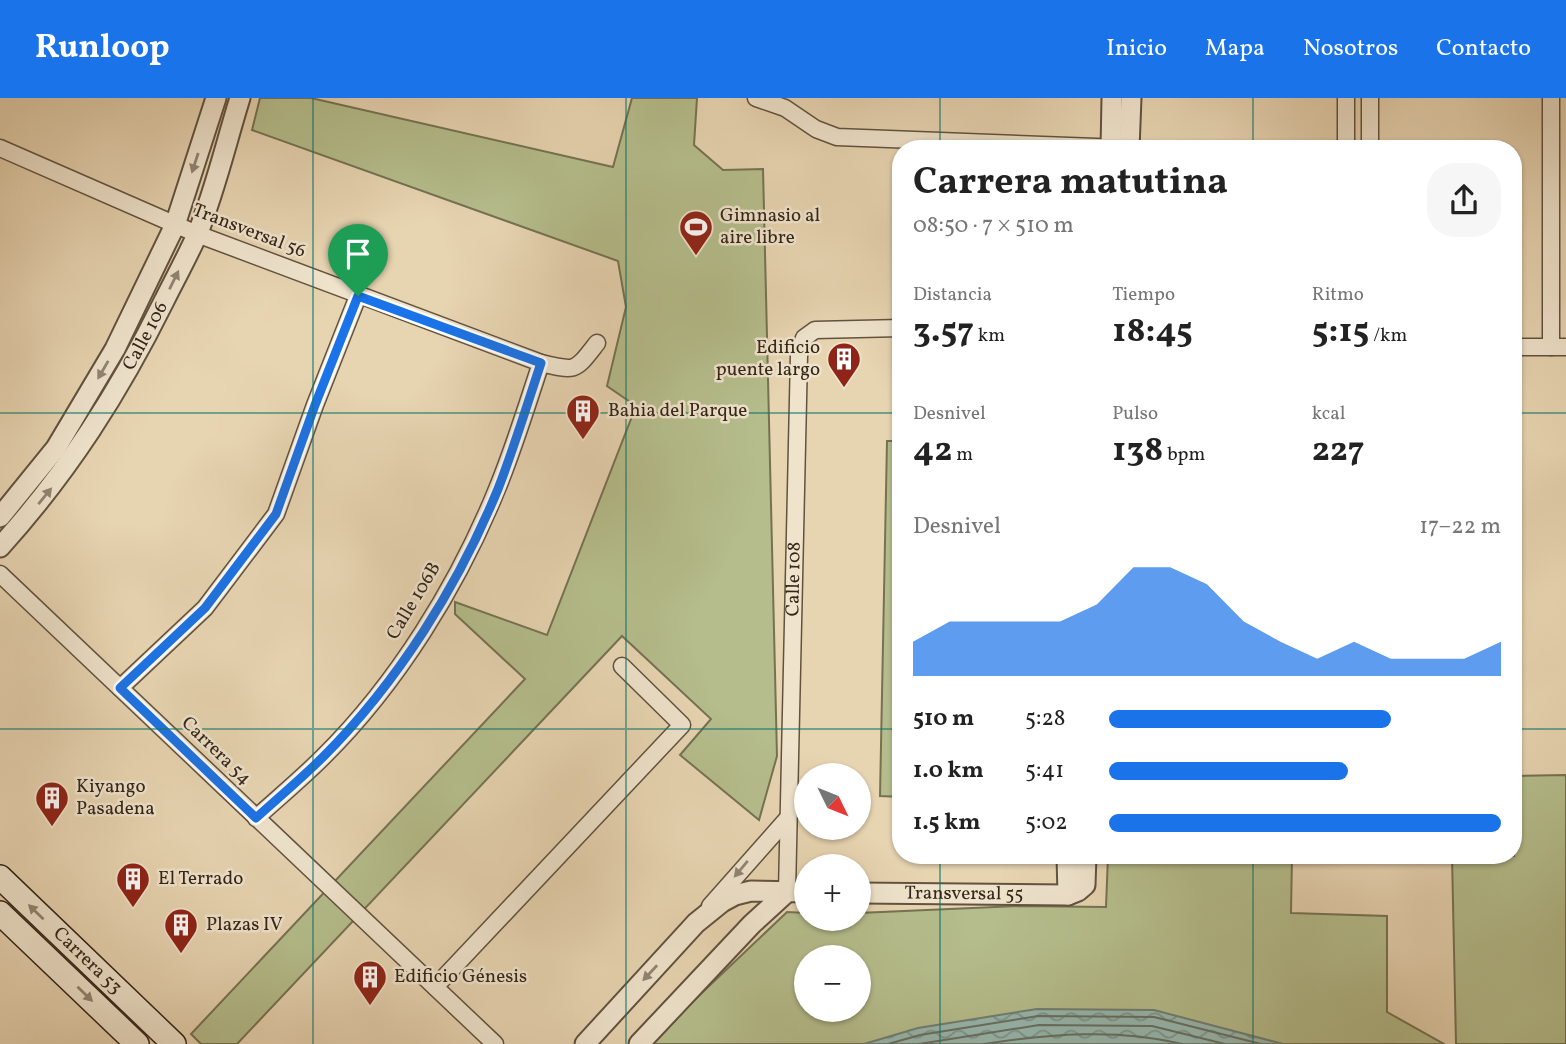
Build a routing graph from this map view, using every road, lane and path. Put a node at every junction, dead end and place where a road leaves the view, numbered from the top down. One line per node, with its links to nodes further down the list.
1 (216, 98): 17 (street, Calle 106, one-way to 17)
2 (240, 98): 18 (street, Calle 106)
3 (756, 98): 10 (street)
4 (797, 98): 10 (street)
5 (1112, 98): 12 (street)
6 (1131, 98): 13 (street)
7 (1346, 98): 14 (street)
8 (1370, 98): 15 (street)
9 (1551, 98): 23 (street)
10 (797, 118): 11 (street)
11 (931, 140)
12 (1119, 140)
13 (1122, 140)
14 (1346, 140)
15 (1370, 140)
16 (1, 152): 17 (street, Transversal 56)
17 (175, 225): 18 (street, Transversal 56); 25 (street, Calle 106, one-way to 25)
18 (197, 234): 19 (street, Transversal 56); 26 (street, Calle 106, one-way to 18)
19 (358, 296): 24 (street, Transversal 56); 29 (street)
20 (892, 328): 31 (street, Calle 108)
21 (597, 342): 24 (street, Transversal 56)
22 (1522, 347): 23 (street)
23 (1558, 347)
24 (541, 363): 30 (street, Calle 106B)
25 (0, 517)
26 (0, 547)
27 (0, 574): 29 (street, Carrera 54)
28 (622, 666): 42 (street)
29 (120, 688): 30 (street, Carrera 54)
30 (256, 818): 42 (street, Carrera 54)
31 (787, 819): 34 (street, Calle 108); 41 (street, one-way to 41)
32 (1067, 864): 39 (street)
33 (1086, 864): 39 (street)
34 (794, 870)
35 (0, 877): 44 (main road, Carrera 53, one-way to 35)
36 (794, 892): 41 (street)
37 (871, 893): 39 (street, Transversal 55)
38 (794, 894): 47 (street)
39 (1068, 895)
40 (0, 913): 43 (main road, Carrera 53, one-way to 43)
41 (696, 923): 46 (street, one-way to 46)
42 (435, 987): 45 (street, Carrera 54)
43 (137, 1044)
44 (174, 1044)
45 (495, 1044)
46 (585, 1044)
47 (639, 1044)

